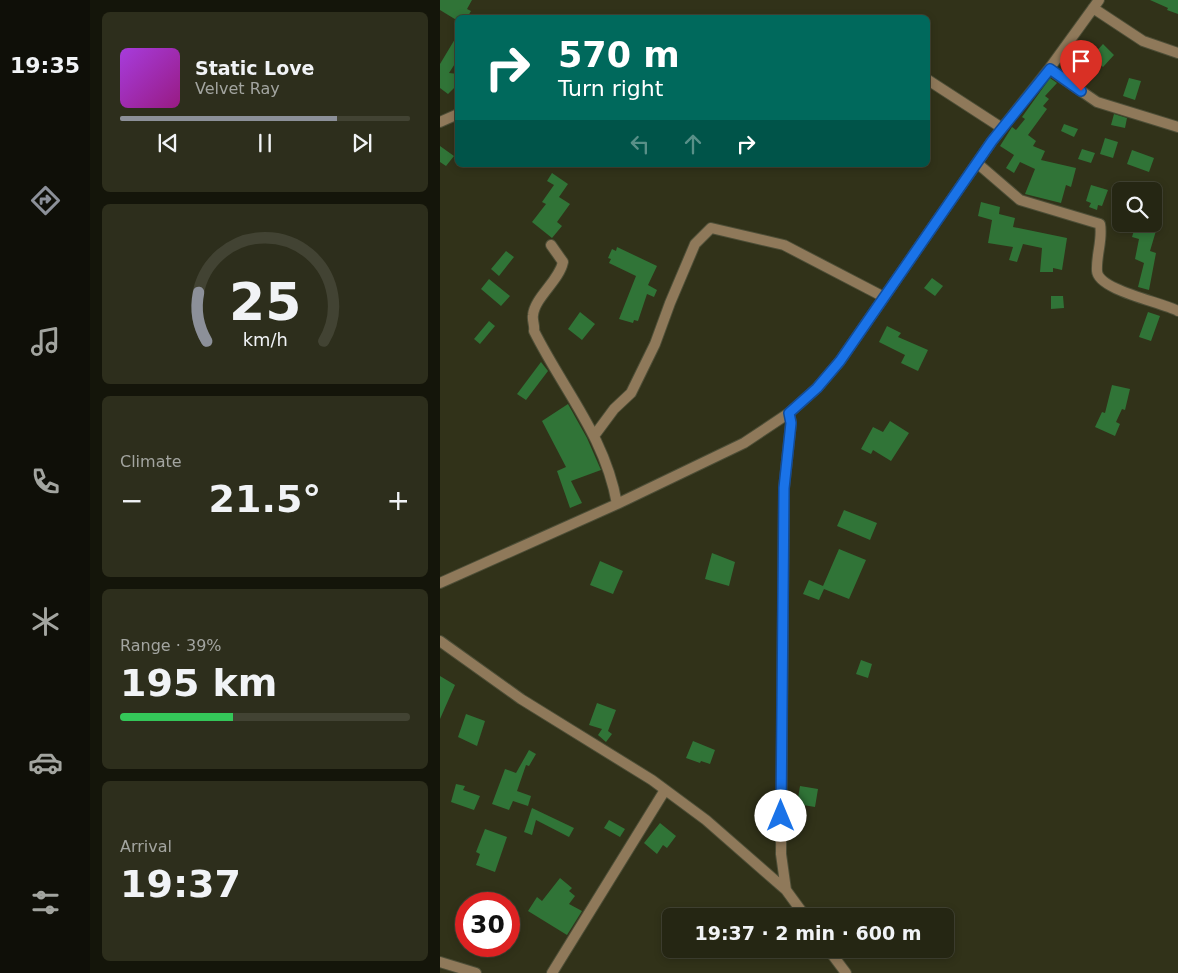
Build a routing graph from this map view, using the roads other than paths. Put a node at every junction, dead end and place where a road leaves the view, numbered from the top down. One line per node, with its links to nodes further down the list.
1 (1095, 3): 2 (street); 3 (street)
2 (1178, 53)
3 (1050, 69): 7 (street); 8 (street)
4 (930, 81): 7 (street)
5 (455, 115): 6 (street)
6 (440, 122)
7 (1002, 128): 9 (street)
8 (1178, 128)
9 (977, 163): 11 (street); 12 (street)
10 (551, 246): 14 (street)
11 (884, 297): 13 (street); 14 (street)
12 (1178, 311)
13 (789, 413): 15 (street); 19 (street)
14 (594, 436): 15 (street)
15 (617, 504): 16 (street)
16 (440, 583)
17 (440, 640): 18 (street)
18 (665, 790): 19 (street); 24 (street)
19 (786, 890): 20 (street)
20 (798, 908)
21 (835, 958): 25 (street)
22 (440, 962): 23 (street)
23 (476, 973)
24 (552, 973)
25 (846, 973)

